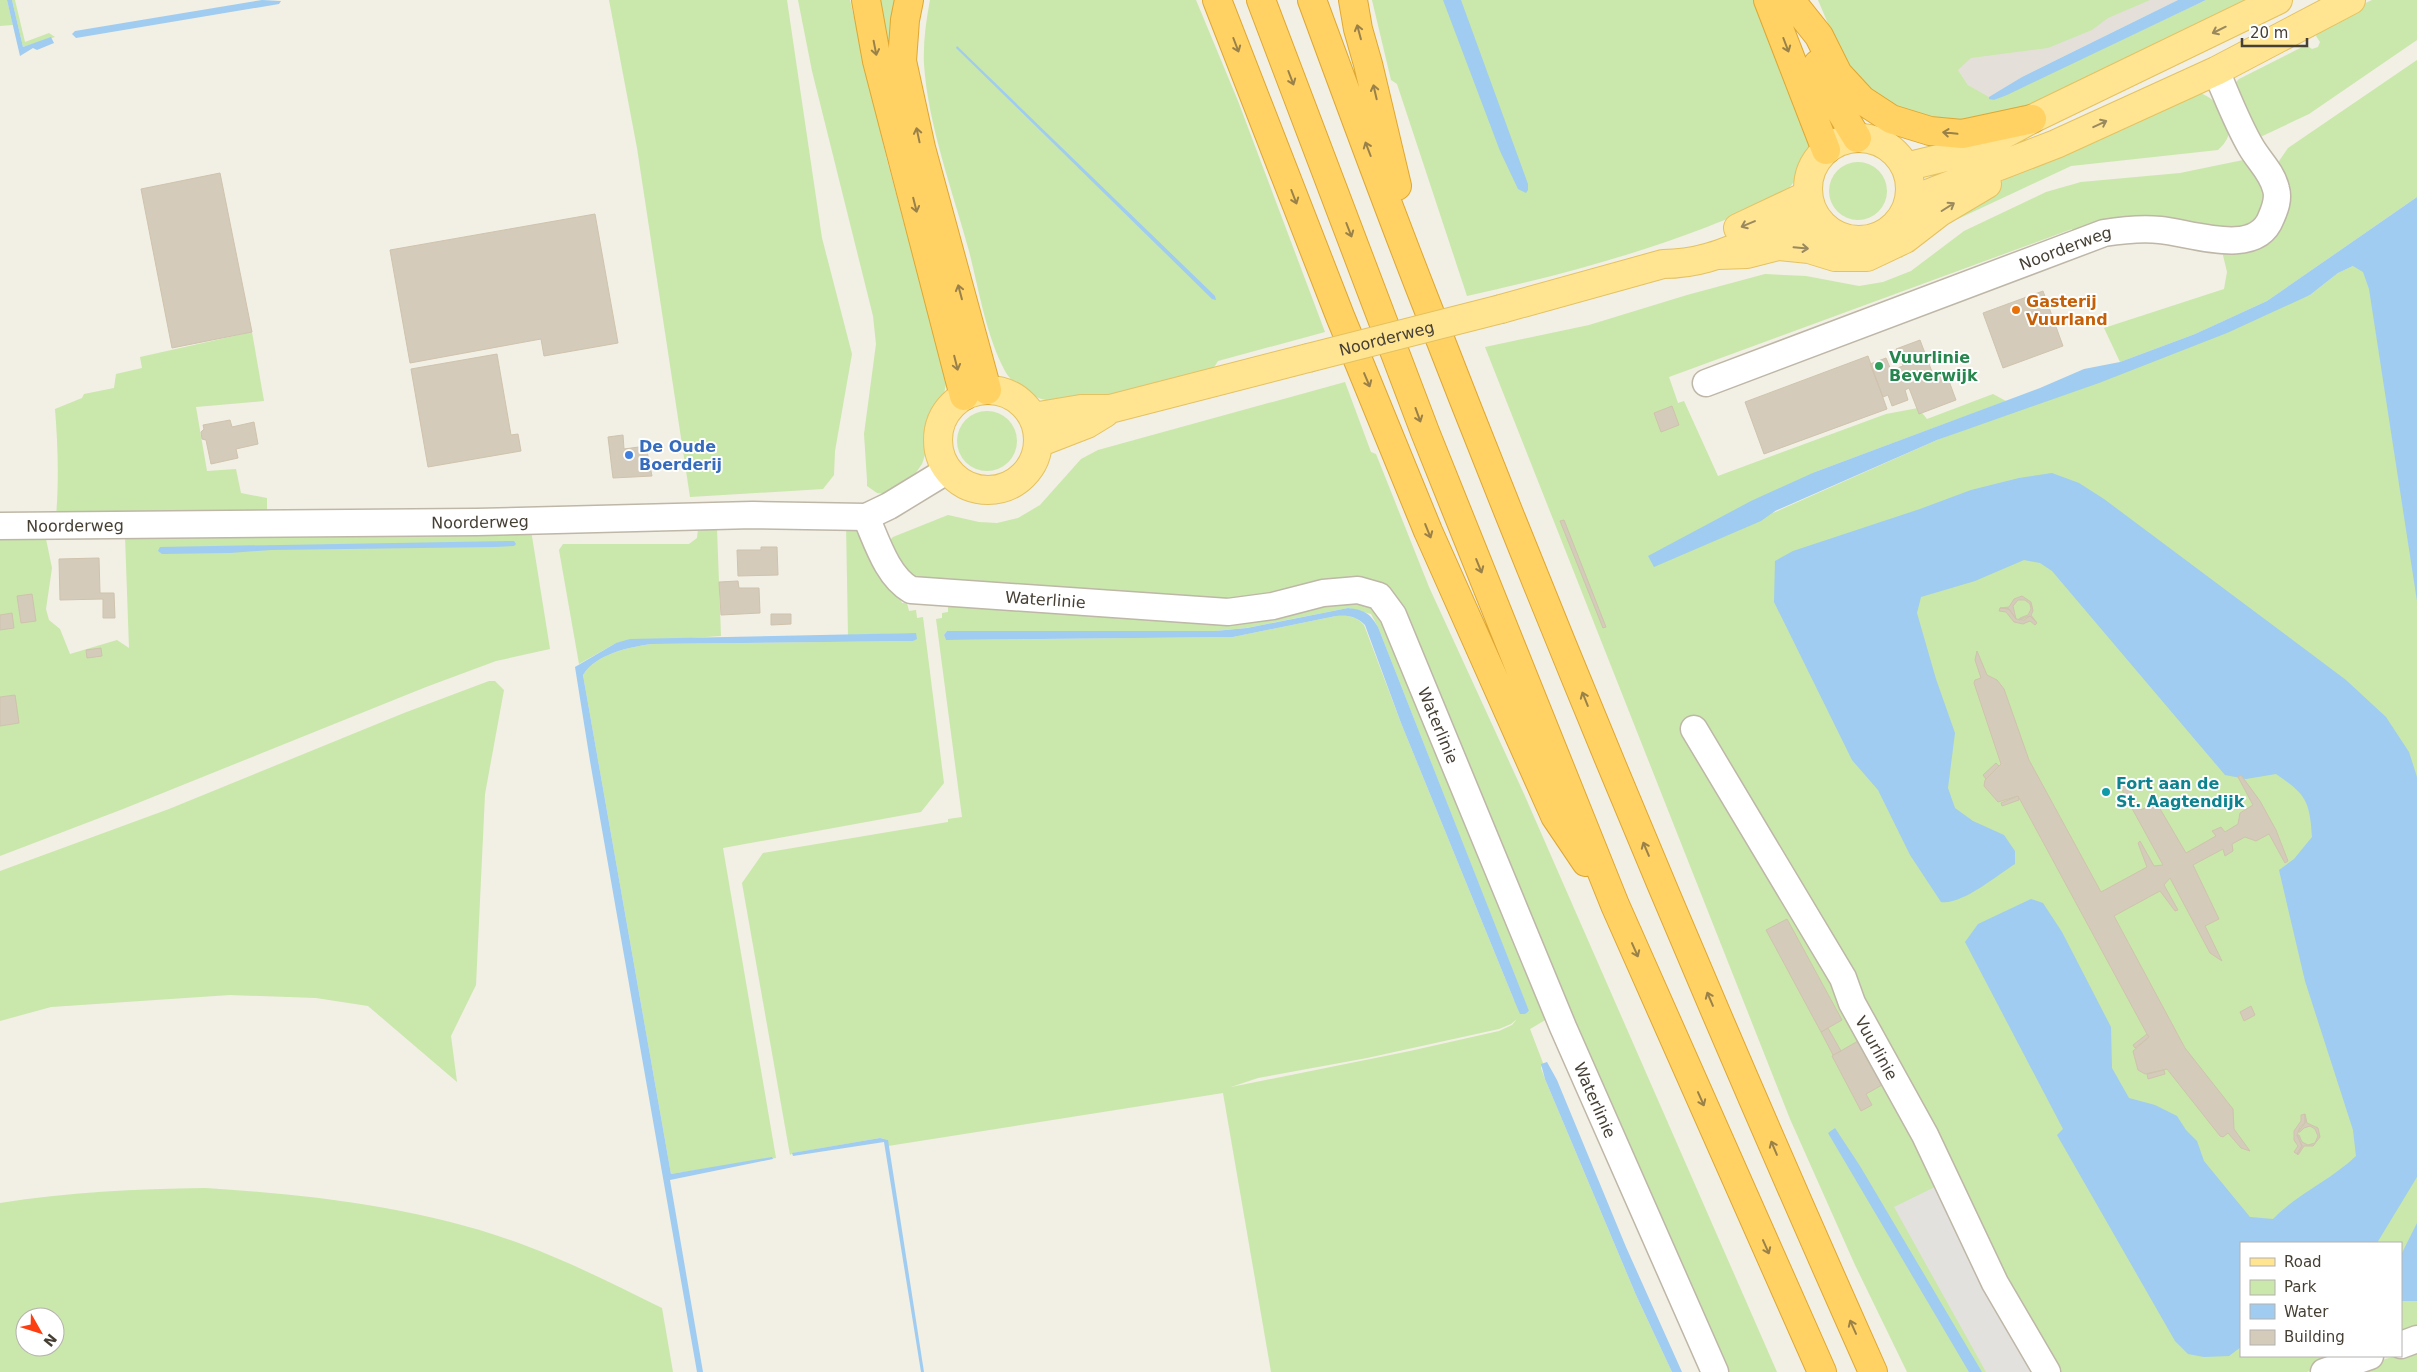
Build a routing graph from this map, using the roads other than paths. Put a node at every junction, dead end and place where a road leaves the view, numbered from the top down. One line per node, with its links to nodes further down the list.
1 (866, 0): 22 (highway, one-way to 22)
2 (909, 0): 22 (highway, one-way to 2)
3 (1217, 0): 30 (highway, one-way to 30)
4 (1261, 0): 30 (highway, one-way to 30)
5 (1312, 0): 20 (highway, one-way to 5)
6 (1353, 0): 20 (highway, one-way to 6)
7 (1784, 0): 11 (highway, one-way to 7); 12 (highway); 14 (highway, one-way to 14)
8 (2278, 0): 11 (main road, one-way to 11)
9 (2351, 0): 10 (main road, Noorderweg)
10 (2216, 71): 13 (main road, Noorderweg, one-way to 10); 21 (street, Noorderweg)
11 (2032, 119): 15 (main road)
12 (1857, 138): 14 (main road); 15 (main road)
13 (2056, 144): 16 (main road, Noorderweg); 18 (main road, Noorderweg, one-way to 13)
14 (1826, 150): 17 (main road)
15 (1905, 167): 16 (main road)
16 (1909, 201): 17 (main road)
17 (1813, 207): 18 (main road, Noorderweg); 19 (main road, Noorderweg, one-way to 19)
18 (1718, 256): 19 (main road, Noorderweg)
19 (1663, 264): 23 (main road, Noorderweg, bridge)
20 (1422, 293): 36 (highway, one-way to 20)
21 (1706, 383)
22 (976, 393): 24 (main road); 26 (main road)
23 (1110, 410): 24 (main road, Noorderweg); 25 (main road, Noorderweg)
24 (1033, 417): 25 (main road)
25 (1038, 443): 26 (main road)
26 (948, 470): 27 (street, Noorderweg)
27 (866, 517): 28 (street, Noorderweg); 34 (street, Waterlinie)
28 (0, 526)
29 (1694, 729): 37 (street, Vuurlinie)
30 (1616, 905): 35 (highway, one-way to 35)
31 (2417, 1339): 32 (street)
32 (2402, 1345)
33 (2367, 1357): 38 (street)
34 (1715, 1372)
35 (1822, 1372)
36 (1873, 1372)
37 (2047, 1372)
38 (2324, 1372)

